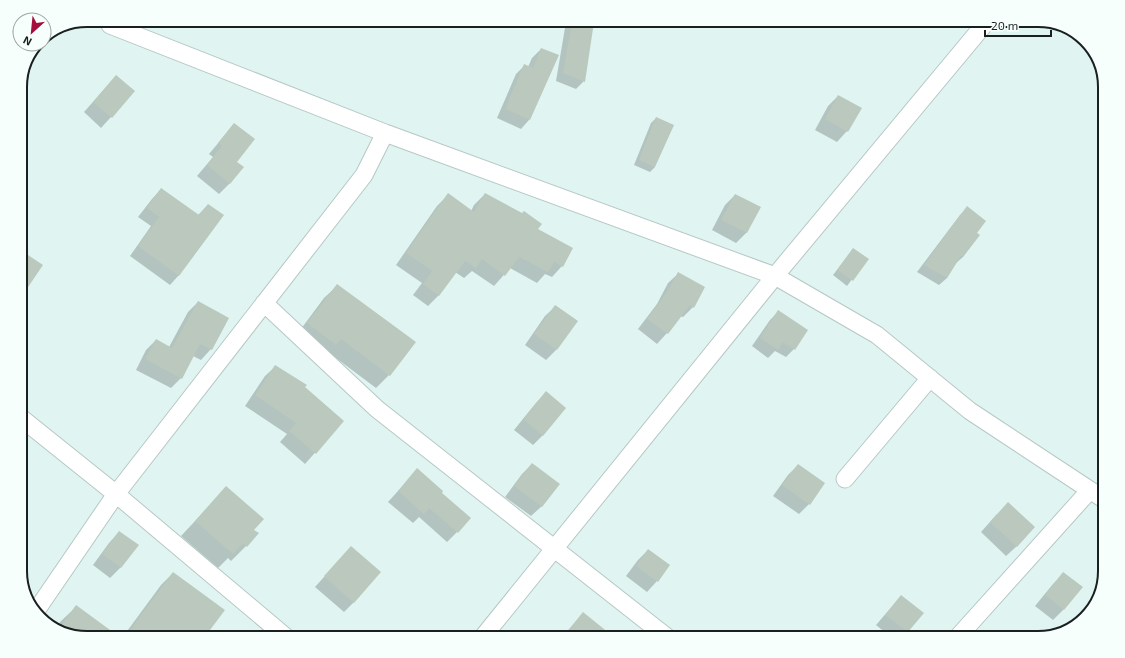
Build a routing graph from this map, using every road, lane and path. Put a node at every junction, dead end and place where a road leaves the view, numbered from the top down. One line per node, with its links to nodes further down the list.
1 (115, 27): 3 (street)
2 (982, 27): 4 (street)
3 (385, 133): 4 (street); 5 (street)
4 (775, 276): 6 (street); 12 (street)
5 (264, 303): 10 (street); 12 (street)
6 (930, 378): 8 (street); 9 (street)
7 (27, 423): 10 (street)
8 (845, 479)
9 (1090, 490): 11 (street); 17 (street)
10 (116, 494): 13 (street); 14 (street)
11 (1098, 495)
12 (555, 548): 15 (street); 16 (street)
13 (39, 607)
14 (279, 631)
15 (488, 631)
16 (659, 631)
17 (963, 631)

